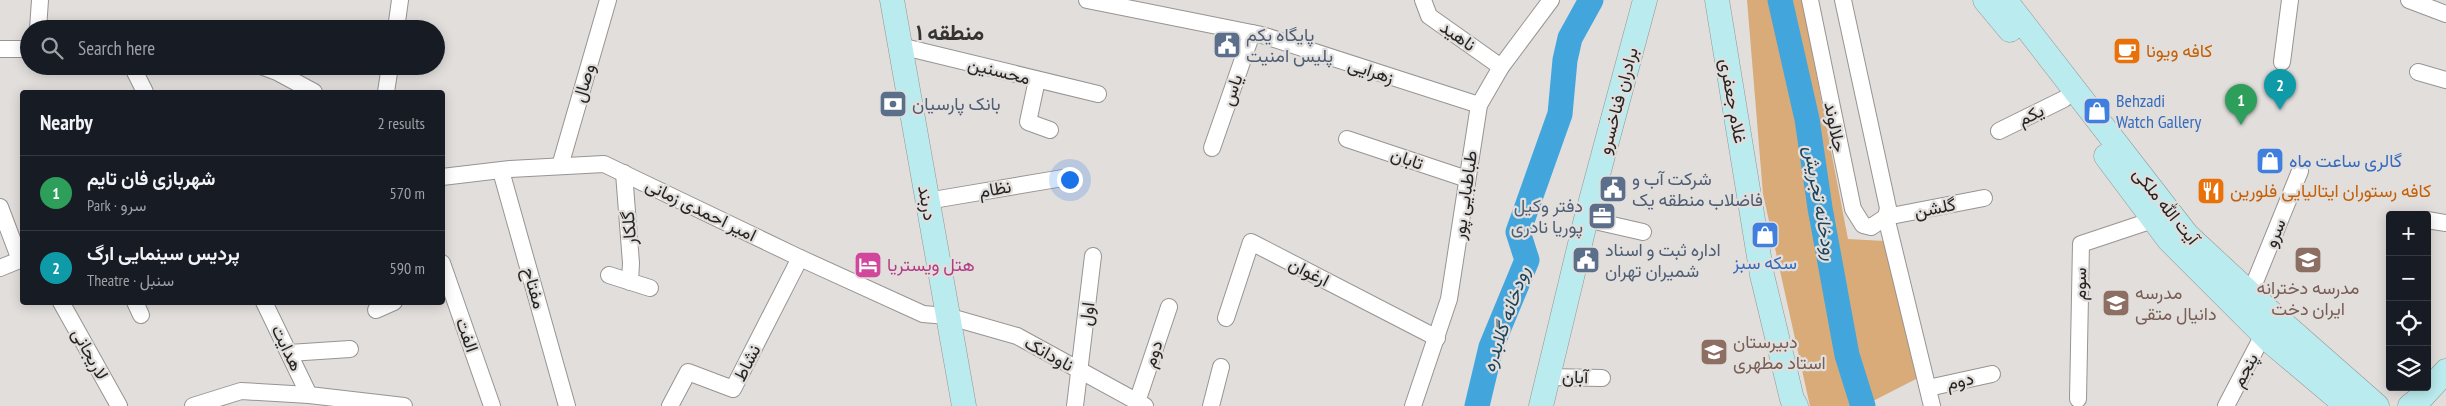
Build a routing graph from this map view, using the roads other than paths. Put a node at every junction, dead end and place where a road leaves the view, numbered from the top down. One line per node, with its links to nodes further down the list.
1 (40, 0): 17 (street)
2 (400, 0): 18 (street)
3 (608, 0): 41 (street, وصال)
4 (892, 0): 20 (main road, دربند)
5 (1087, 0): 19 (street, زهرایی)
6 (1423, 0): 24 (street, ناهید)
7 (1551, 0): 24 (street, طباطبایی پور)
8 (1645, 0): 52 (main road, برادران فناخسرو)
9 (1810, 0): 51 (street, جلالوند)
10 (1843, 0): 51 (street, جلالوند)
11 (1985, 0): 35 (main road, آیت الله ملکی)
12 (2005, 0): 66 (main road, آیت الله ملکی)
13 (2290, 0): 23 (street)
14 (2409, 0): 16 (street)
15 (1716, 2): 89 (main road, غلام جعفری)
16 (2446, 14)
17 (39, 20)
18 (397, 20)
19 (1252, 33): 36 (street, زهرایی); 40 (street, یاس)
20 (900, 46): 29 (street, محسنین); 49 (main road, دربند)
21 (0, 49): 22 (street)
22 (20, 49)
23 (2282, 62)
24 (1501, 67): 36 (street, طباطبایی پور)
25 (2418, 72): 30 (street)
26 (136, 75): 31 (street)
27 (283, 75): 32 (street)
28 (389, 75): 33 (street)
29 (1037, 80): 34 (street, محسنین); 37 (street)
30 (2446, 80)
31 (144, 90)
32 (310, 90)
33 (386, 90)
34 (1098, 94)
35 (2064, 99): 38 (street, یکم); 53 (main road, آیت الله ملکی)
36 (1479, 105): 47 (street, طباطبایی پور)
37 (1050, 130)
38 (1999, 131)
39 (1347, 139): 47 (street, تابان)
40 (1212, 148)
41 (560, 166): 42 (street, امیر احمدی زمانی); 44 (street, امیر احمدی زمانی)
42 (500, 171): 45 (street, امیر احمدی زمانی); 94 (street, مفتاح)
43 (2300, 171): 66 (street, سرو)
44 (624, 174): 59 (street, امیر احمدی زمانی); 64 (street, گلکار)
45 (445, 177)
46 (1063, 178): 49 (street, نظام)
47 (1467, 179): 75 (street, طباطبایی پور)
48 (1984, 198): 51 (street, گلشن)
49 (927, 201): 72 (main road, دربند)
50 (0, 207): 58 (street)
51 (1886, 217): 84 (street, جلالوند)
52 (1586, 220): 56 (street); 82 (main road, برادران فناخسرو)
53 (2153, 220): 74 (main road, آیت الله ملکی); 87 (street, سوم)
54 (2431, 221): 55 (street)
55 (2446, 224)
56 (1643, 232)
57 (1093, 256): 79 (street, اول)
58 (20, 257)
59 (800, 258): 72 (street, امیر احمدی زمانی); 95 (street, نشاط)
60 (20, 260): 61 (street)
61 (0, 268)
62 (608, 275): 64 (street)
63 (445, 281): 93 (street, الفت)
64 (630, 282): 65 (street)
65 (650, 288)
66 (2250, 294): 104 (main road, آیت الله ملکی)
67 (63, 305): 90 (street, لاریجانی)
68 (265, 305): 77 (street, هدایت)
69 (387, 305): 71 (street)
70 (1169, 307): 88 (street, دوم)
71 (376, 310)
72 (947, 316): 79 (street, ناودانک); 96 (main road, دربند)
73 (1226, 318): 75 (street, ارغوان)
74 (2264, 335): 102 (street, پنجم); 103 (main road, آیت الله ملکی)
75 (1437, 338): 99 (street, طباطبایی پور)
76 (350, 349): 77 (street)
77 (289, 353): 86 (street, هدایت)
78 (1221, 367): 98 (street)
79 (1080, 371): 88 (street, ناودانک); 97 (street, اول)
80 (2446, 371): 105 (main road)
81 (1992, 374): 84 (street, دوم)
82 (1548, 377): 83 (street, آبان); 100 (main road, برادران فناخسرو)
83 (1602, 378)
84 (1928, 388): 101 (street, جلالوند)
85 (2446, 388): 106 (main road)
86 (309, 395): 91 (street); 92 (street)
87 (2078, 399)
88 (1141, 404)
89 (1791, 404)
90 (119, 406)
91 (193, 406)
92 (404, 406)
93 (492, 406)
94 (567, 406)
95 (670, 406)
96 (964, 406)
97 (1075, 406)
98 (1210, 406)
99 (1413, 406)
100 (1540, 406)
101 (1932, 406)
102 (2226, 406)
103 (2347, 406)
104 (2378, 406)
105 (2410, 406)
106 (2428, 406)

